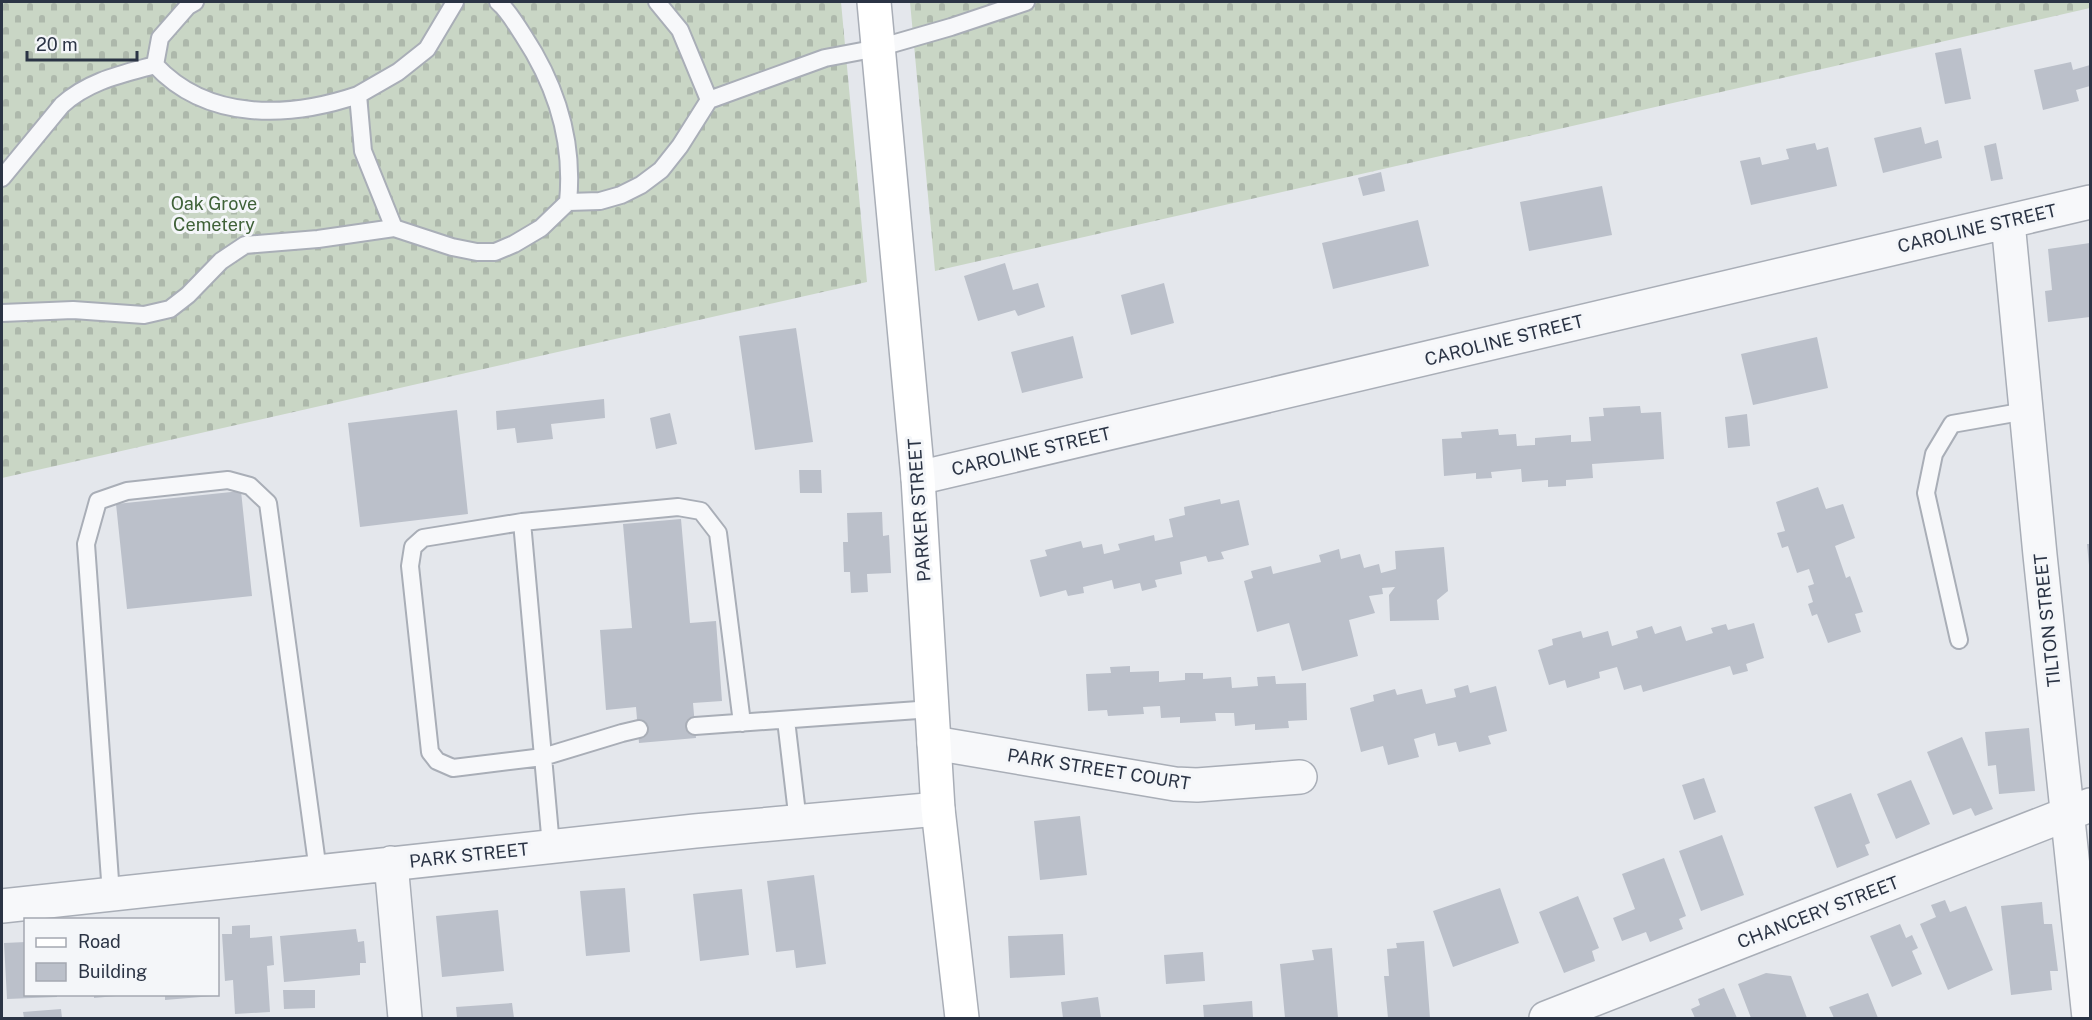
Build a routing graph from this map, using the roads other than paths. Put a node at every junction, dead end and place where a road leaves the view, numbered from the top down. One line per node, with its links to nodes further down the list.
1 (195, 2): 8 (lane)
2 (455, 2): 9 (lane)
3 (498, 2): 12 (lane)
4 (657, 2): 10 (lane)
5 (874, 2): 7 (main road, PARKER STREET)
6 (1026, 2): 7 (lane)
7 (878, 48): 10 (lane); 18 (main road, PARKER STREET)
8 (156, 65): 9 (lane); 11 (lane)
9 (358, 95): 15 (lane)
10 (709, 100): 12 (lane)
11 (2, 178)
12 (568, 202): 15 (lane)
13 (2091, 202): 14 (street, CAROLINE STREET)
14 (2008, 222): 17 (street, TILTON STREET); 18 (street, CAROLINE STREET)
15 (394, 228): 16 (lane)
16 (2, 313)
17 (2026, 411): 20 (lane); 30 (street, TILTON STREET)
18 (918, 478): 21 (main road, PARKER STREET)
19 (522, 522): 23 (lane); 27 (lane); 27 (lane)
20 (1959, 640)
21 (932, 710): 22 (lane); 26 (main road, PARKER STREET)
22 (786, 720): 23 (lane); 31 (lane)
23 (742, 723): 24 (lane)
24 (695, 726)
25 (639, 729): 27 (lane)
26 (934, 742): 28 (street, PARK STREET COURT); 29 (main road, PARKER STREET)
27 (543, 757): 32 (lane)
28 (1300, 777)
29 (938, 809): 31 (street, PARK STREET); 38 (main road, PARKER STREET)
30 (2079, 810): 39 (street, CHANCERY STREET); 40 (street, TILTON STREET)
31 (798, 822): 32 (street, PARK STREET)
32 (551, 846): 33 (street, PARK STREET)
33 (391, 862): 34 (street, PARK STREET); 37 (street)
34 (318, 871): 35 (street, PARK STREET); 35 (lane)
35 (111, 894): 36 (street, PARK STREET)
36 (2, 906)
37 (405, 1018)
38 (962, 1018)
39 (1546, 1018)
40 (2089, 1018)

